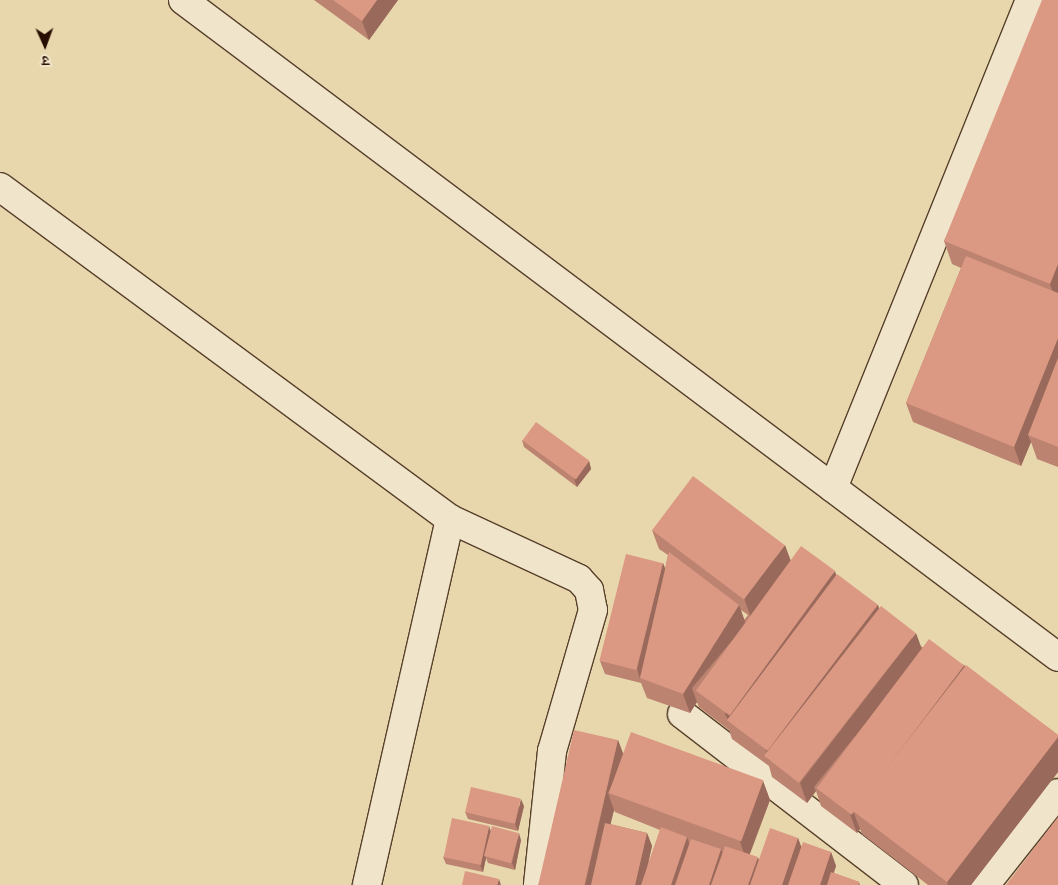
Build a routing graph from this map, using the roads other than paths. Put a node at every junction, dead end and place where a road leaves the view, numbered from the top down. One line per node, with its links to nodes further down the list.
1 (183, 0): 4 (street)
2 (1030, 0): 4 (street)
3 (0, 187): 5 (street)
4 (833, 488): 6 (street)
5 (450, 519): 9 (street); 10 (street)
6 (1058, 656)
7 (682, 714): 11 (street)
8 (1058, 793): 12 (street)
9 (367, 885)
10 (538, 885)
11 (904, 885)
12 (986, 885)

